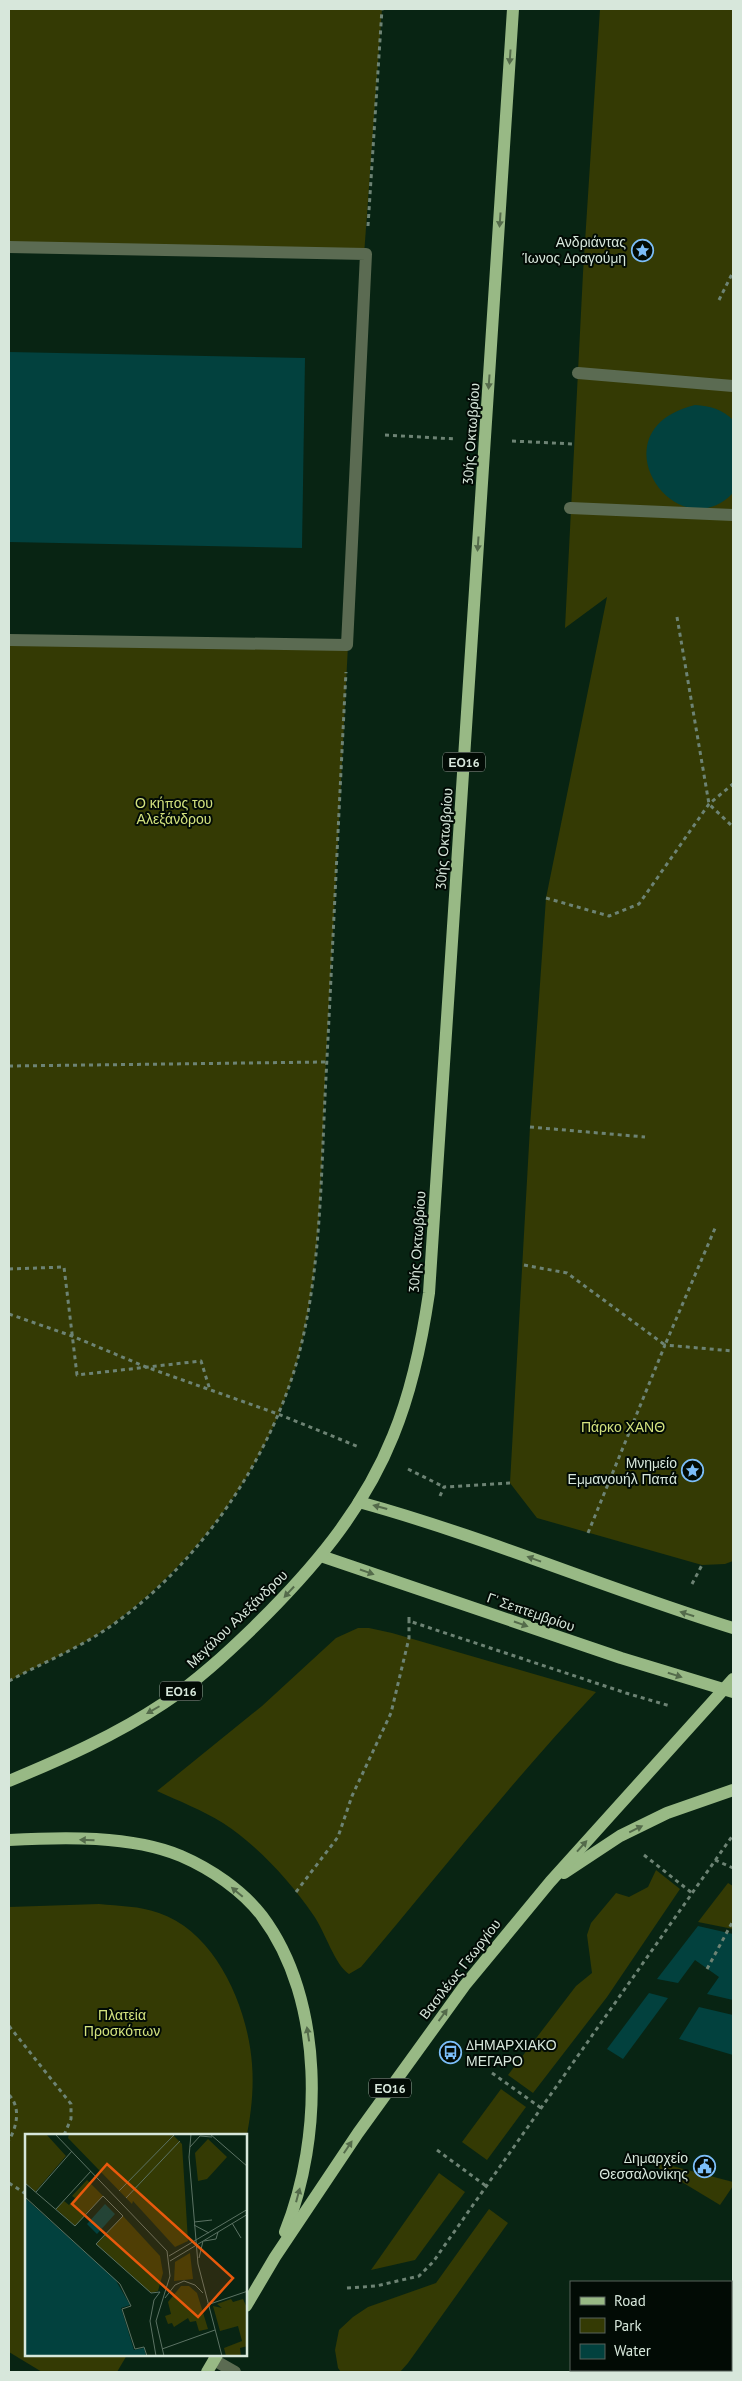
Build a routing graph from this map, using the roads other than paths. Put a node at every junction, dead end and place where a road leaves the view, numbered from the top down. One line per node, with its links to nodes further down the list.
1 (513, 9): 8 (main road, 30ής Οκτωβρίου / ΕΟ16, one-way to 8)
2 (9, 247): 7 (street)
3 (578, 373): 4 (street)
4 (733, 386)
5 (570, 508): 6 (street)
6 (733, 515)
7 (9, 640)
8 (359, 1502): 9 (main road, 30ής Οκτωβρίου / ΕΟ16); 10 (main road, one-way to 8)
9 (321, 1556): 12 (main road, Γ' Σεπτεμβρίου, one-way to 12); 13 (main road, Μεγάλου Αλεξάνδρου / ΕΟ16, one-way to 13)
10 (733, 1628)
11 (733, 1679): 12 (main road, Βασιλέως Γεωργίου / ΕΟ16)
12 (728, 1691): 16 (main road, Βασιλέως Γεωργίου / ΕΟ16, one-way to 12)
13 (9, 1781)
14 (733, 1790): 16 (main road, one-way to 14)
15 (9, 1840): 17 (main road, one-way to 15)
16 (550, 1882): 17 (main road, Βασιλέως Γεωργίου / ΕΟ16, one-way to 16)
17 (275, 2257): 18 (main road, Βασιλέως Γεωργίου / ΕΟ16)
18 (248, 2303)
19 (216, 2358): 20 (main road); 21 (street)
20 (207, 2372)
21 (235, 2372)

